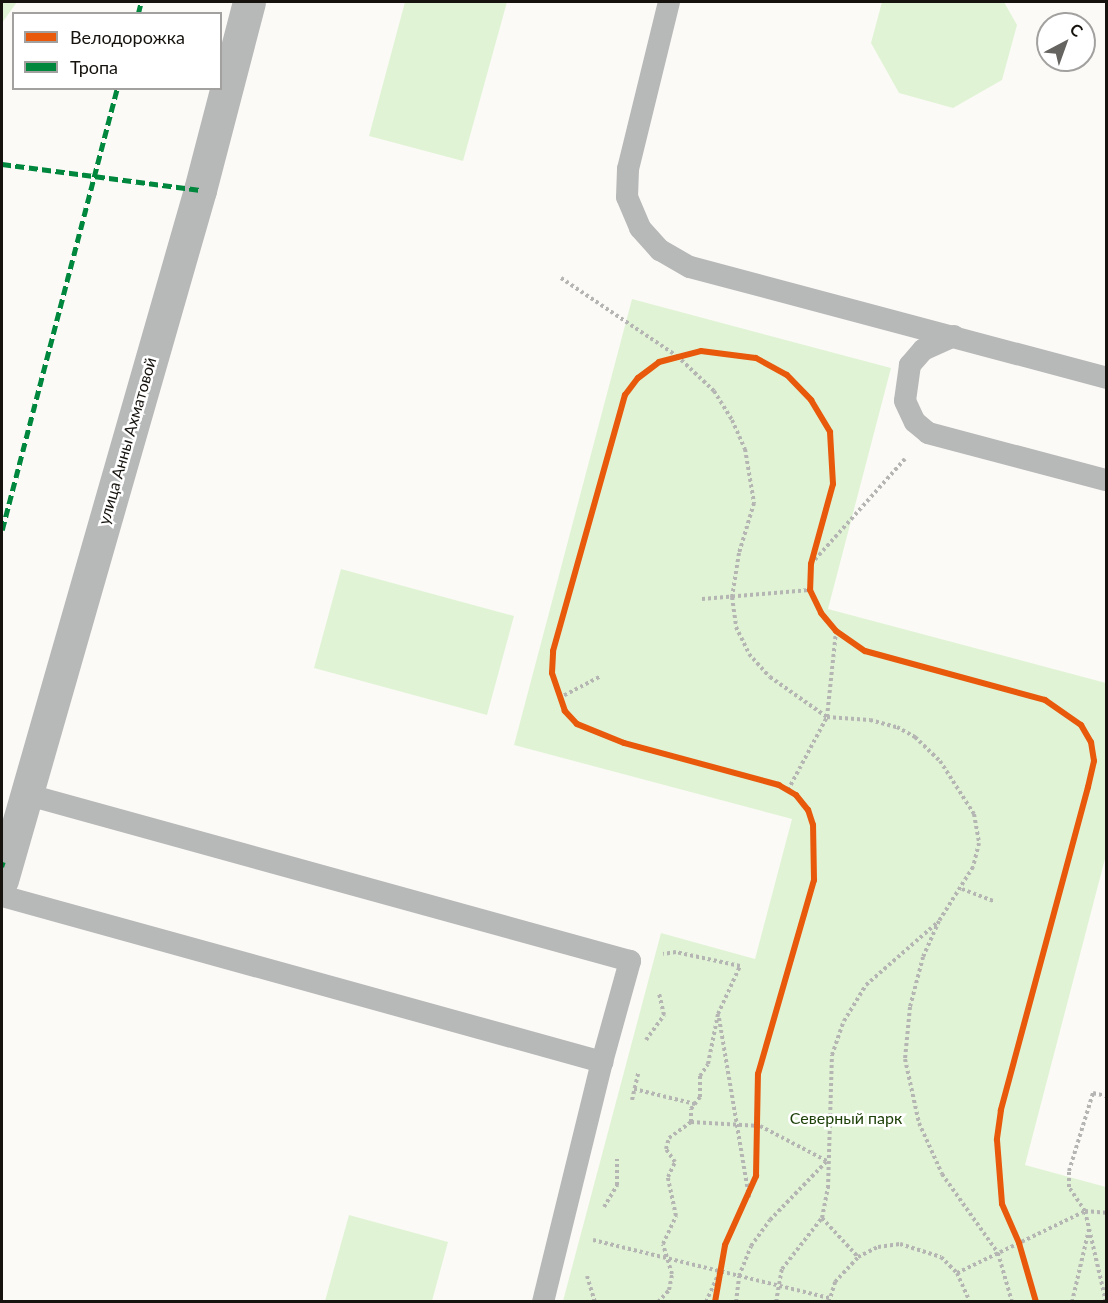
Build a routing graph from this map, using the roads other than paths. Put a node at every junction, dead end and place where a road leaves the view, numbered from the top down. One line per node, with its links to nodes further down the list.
1 (249, 2): 6 (street, улица Анны Ахматовой)
2 (669, 2): 3 (lane)
3 (954, 336): 4 (lane); 5 (lane)
4 (1107, 378)
5 (1107, 480)
6 (25, 794): 7 (street, улица Анны Ахматовой); 9 (lane)
7 (2, 880)
8 (2, 896): 9 (lane)
9 (600, 1071): 10 (lane)
10 (543, 1302)

